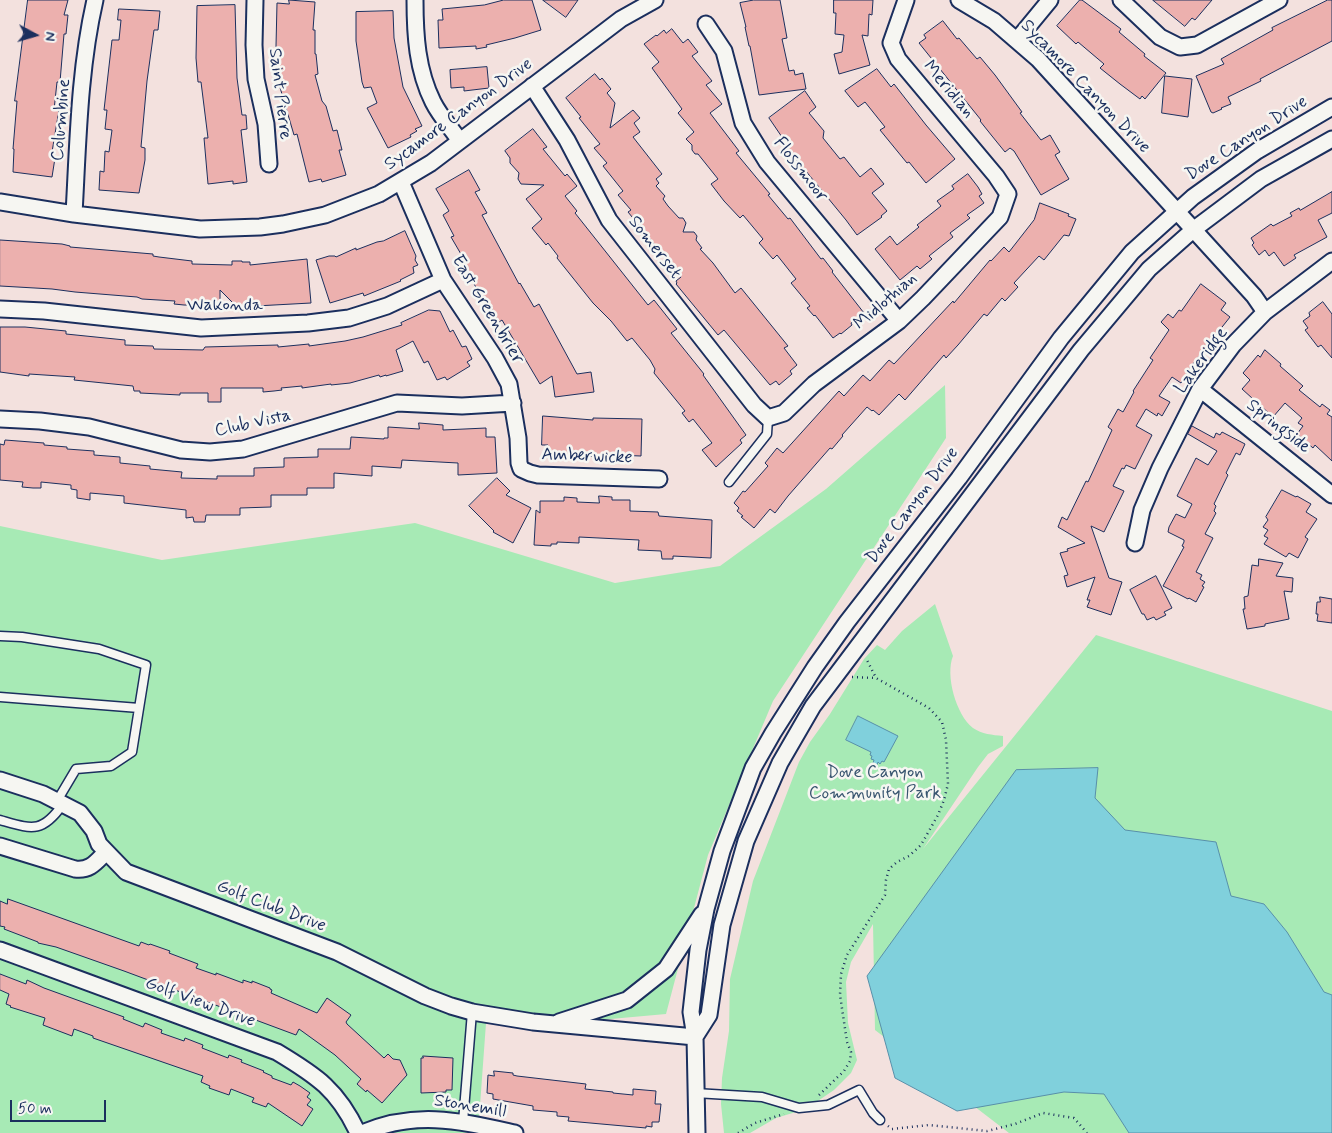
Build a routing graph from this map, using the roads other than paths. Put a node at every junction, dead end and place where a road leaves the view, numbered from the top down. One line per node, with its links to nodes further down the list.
1 (95, 0): 21 (street, Columbine)
2 (255, 0): 16 (street, Saint Pierre)
3 (415, 0): 15 (street)
4 (655, 0): 12 (street, Sycamore Canyon Drive)
5 (906, 0): 18 (street, Meridian)
6 (959, 0): 11 (street, Sycamore Canyon Drive)
7 (1050, 0): 11 (street)
8 (1121, 0): 9 (street)
9 (1279, 0)
10 (706, 24): 27 (street, Flossmoor)
11 (1017, 40): 20 (street, Sycamore Canyon Drive)
12 (532, 86): 15 (street, Sycamore Canyon Drive); 30 (street, Somerset)
13 (1332, 107): 20 (street, Dove Canyon Drive)
14 (1332, 139): 22 (street)
15 (460, 141): 17 (street, Sycamore Canyon Drive)
16 (269, 164)
17 (401, 182): 21 (street, Sycamore Canyon Drive); 24 (street, East Greenbrier)
18 (1008, 194): 27 (street, Midlothian)
19 (0, 202): 21 (street, Sycamore Canyon Drive)
20 (1176, 211): 22 (street, Sycamore Canyon Drive); 44 (street, Dove Canyon Drive)
21 (74, 214)
22 (1192, 230): 26 (street, Sycamore Canyon Drive); 48 (street)
23 (1332, 260): 26 (street, Lakeridge)
24 (443, 280): 25 (street, Wakonda); 29 (street, East Greenbrier)
25 (0, 309)
26 (1265, 312): 28 (street, Lakeridge)
27 (898, 321): 30 (street, Midlothian)
28 (1200, 390): 34 (street, Springside); 35 (street, Lakeridge)
29 (513, 403): 31 (street, Club Vista); 32 (street, Amberwicke)
30 (768, 418): 33 (lane)
31 (0, 419)
32 (659, 479)
33 (729, 482)
34 (1332, 495)
35 (1135, 543)
36 (0, 636): 38 (lane)
37 (0, 697): 38 (lane)
38 (139, 708): 40 (lane)
39 (0, 780): 40 (street, Golf Club Drive)
40 (60, 803): 41 (lane); 43 (street, Golf Club Drive)
41 (0, 820)
42 (0, 846): 43 (street)
43 (106, 852): 46 (street, Golf Club Drive)
44 (706, 909): 47 (street, Golf Club Drive); 48 (street, Dove Canyon Drive)
45 (0, 950): 52 (street, Golf View Drive)
46 (472, 1012): 47 (street, Golf Club Drive); 51 (lane)
47 (555, 1024): 48 (street, Golf Club Drive)
48 (695, 1037): 49 (street, Dove Canyon Drive)
49 (696, 1093): 50 (lane); 55 (street, Dove Canyon Drive)
50 (880, 1120)
51 (464, 1122): 53 (street, Stonemill); 54 (street, Stonemill)
52 (358, 1133)
53 (362, 1133)
54 (515, 1133)
55 (697, 1133)

